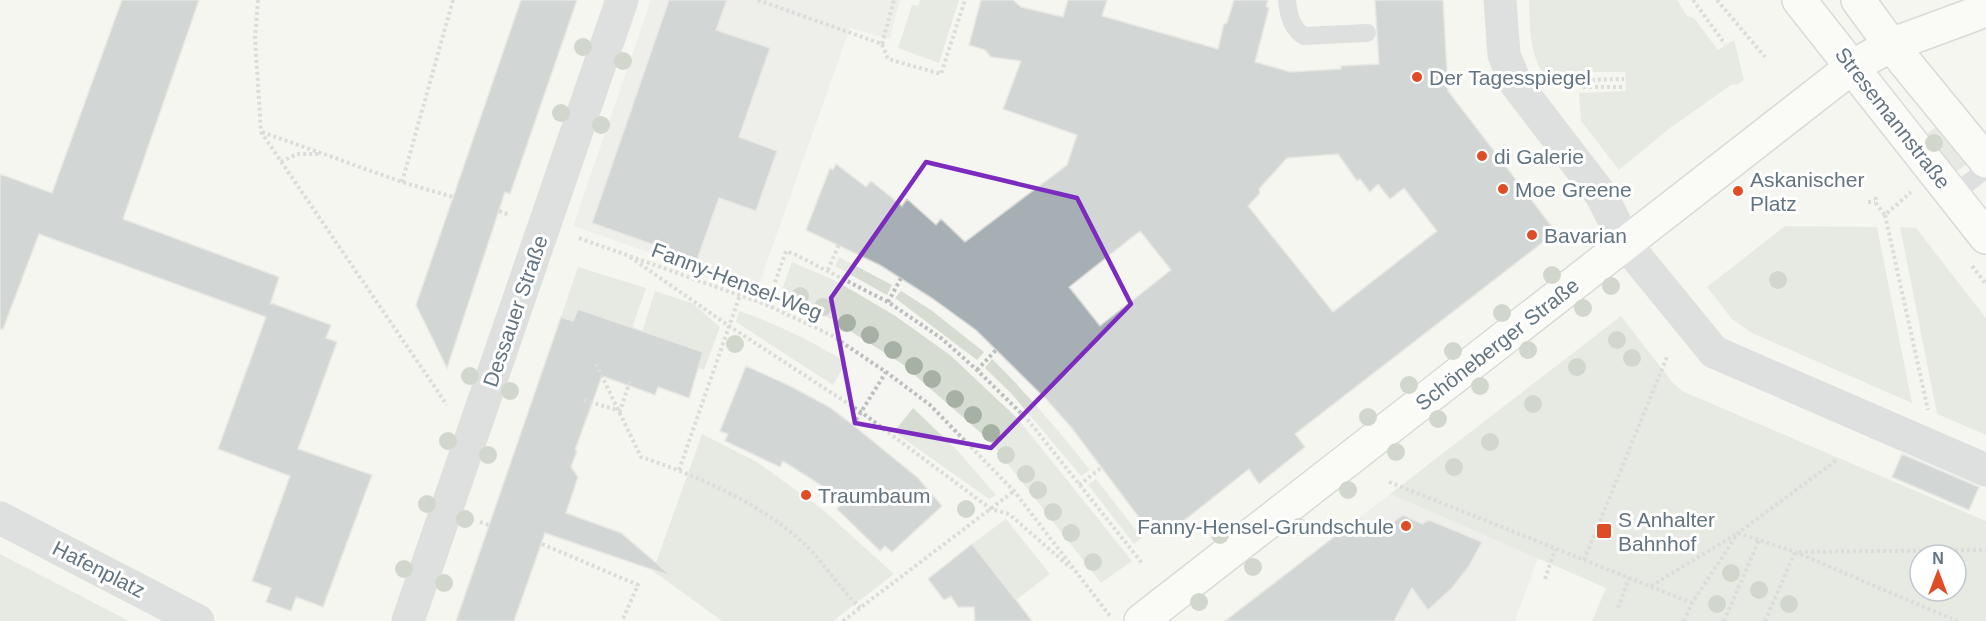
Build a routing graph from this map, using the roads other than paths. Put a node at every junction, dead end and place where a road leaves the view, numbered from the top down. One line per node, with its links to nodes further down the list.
1 (622, 0): 18 (street, Dessauer Straße)
2 (1287, 0): 7 (lane)
3 (1500, 0): 14 (street)
4 (1799, 0): 9 (street, Stresemannstraße)
5 (1858, 0): 8 (street, Stresemannstraße)
6 (1986, 10): 8 (street, Schöneberger Straße)
7 (1367, 33)
8 (1891, 45): 9 (street, Schöneberger Straße); 10 (street, Stresemannstraße)
9 (1852, 67): 12 (street, Stresemannstraße); 14 (street, Schöneberger Straße)
10 (1986, 161)
11 (1986, 169): 12 (lane)
12 (1953, 195): 13 (street, Stresemannstraße)
13 (1986, 237)
14 (1625, 243): 15 (street); 19 (street, Schöneberger Straße)
15 (1986, 470)
16 (0, 518): 17 (street, Hafenplatz)
17 (198, 621)
18 (408, 621)
19 (1141, 621)

